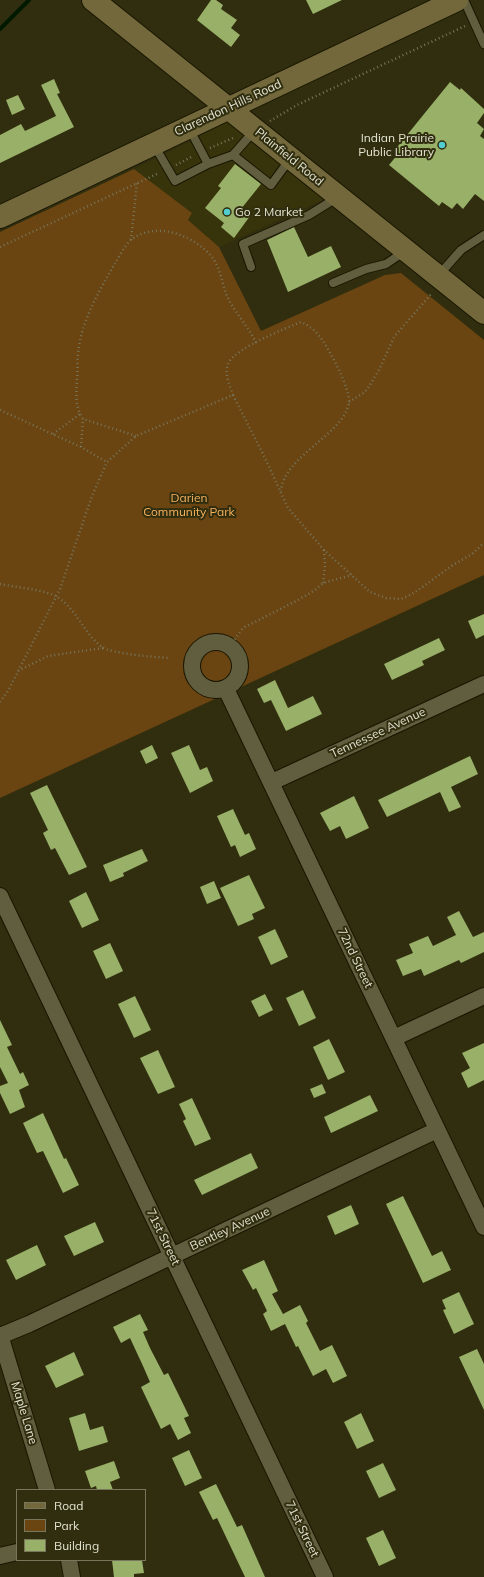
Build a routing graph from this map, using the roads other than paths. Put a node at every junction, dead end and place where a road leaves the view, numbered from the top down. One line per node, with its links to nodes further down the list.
1 (93, 0): 5 (street, Plainfield Road)
2 (457, 0): 5 (street, Clarendon Hills Road)
3 (464, 0): 4 (lane)
4 (484, 44)
5 (229, 108): 6 (street, Plainfield Road); 7 (street, Clarendon Hills Road)
6 (262, 125): 9 (lane); 10 (street, Plainfield Road)
7 (189, 127): 8 (street, Clarendon Hills Road); 11 (lane)
8 (154, 144): 11 (lane); 13 (street, Clarendon Hills Road)
9 (234, 155): 10 (lane); 11 (lane)
10 (291, 158): 12 (street, Plainfield Road)
11 (208, 164)
12 (338, 196): 15 (street, Plainfield Road); 16 (lane)
13 (0, 217)
14 (484, 235): 18 (lane)
15 (405, 250): 17 (lane); 18 (street, Plainfield Road)
16 (251, 267)
17 (333, 283)
18 (435, 285): 19 (street, Plainfield Road)
19 (482, 309)
20 (484, 684): 22 (street, Tennessee Avenue)
21 (226, 689): 21 (street); 22 (street, 72nd Street)
22 (272, 782): 25 (street, 72nd Street)
23 (0, 896): 28 (street, 71st Street)
24 (484, 996): 25 (street)
25 (394, 1038): 26 (street, 72nd Street)
26 (438, 1130): 27 (street, 72nd Street); 28 (street, Bentley Avenue)
27 (484, 1227)
28 (172, 1256): 29 (street, Bentley Avenue); 35 (street, 71st Street)
29 (0, 1336): 30 (street, Maple Lane)
30 (48, 1489)
31 (16, 1552): 32 (street)
32 (0, 1556)
33 (69, 1561): 34 (street)
34 (72, 1577)
35 (325, 1577)

